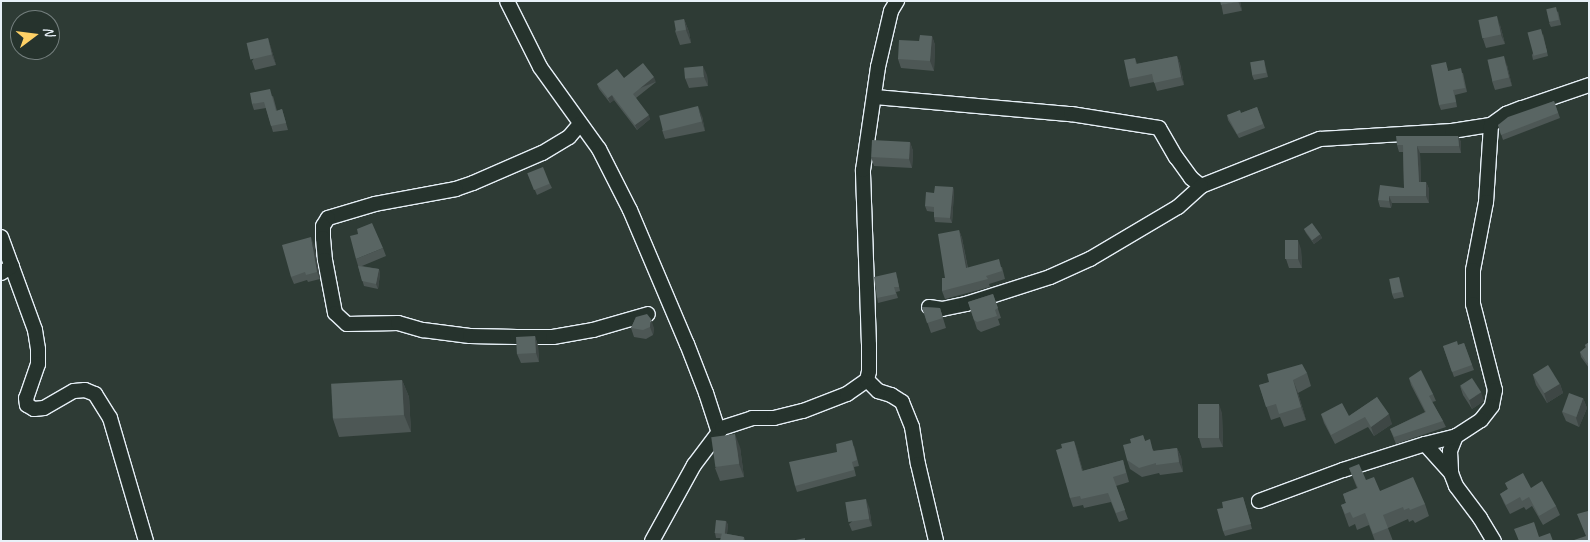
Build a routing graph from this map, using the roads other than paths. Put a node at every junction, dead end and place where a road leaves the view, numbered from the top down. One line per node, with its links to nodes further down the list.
1 (507, 1): 5 (street)
2 (896, 1): 4 (street)
3 (1589, 85): 6 (street)
4 (875, 97): 7 (street); 12 (street)
5 (580, 124): 11 (street); 13 (street)
6 (1491, 125): 7 (street); 14 (street)
7 (1201, 186): 10 (street)
8 (1, 237): 9 (street)
9 (6, 270): 18 (street)
10 (929, 308)
11 (648, 314)
12 (867, 380): 13 (street); 20 (street)
13 (718, 431): 19 (street)
14 (1456, 436): 15 (street); 16 (street)
15 (1425, 444): 16 (street); 17 (street)
16 (1450, 473): 21 (street)
17 (1259, 501)
18 (146, 541)
19 (652, 541)
20 (936, 541)
21 (1494, 541)

